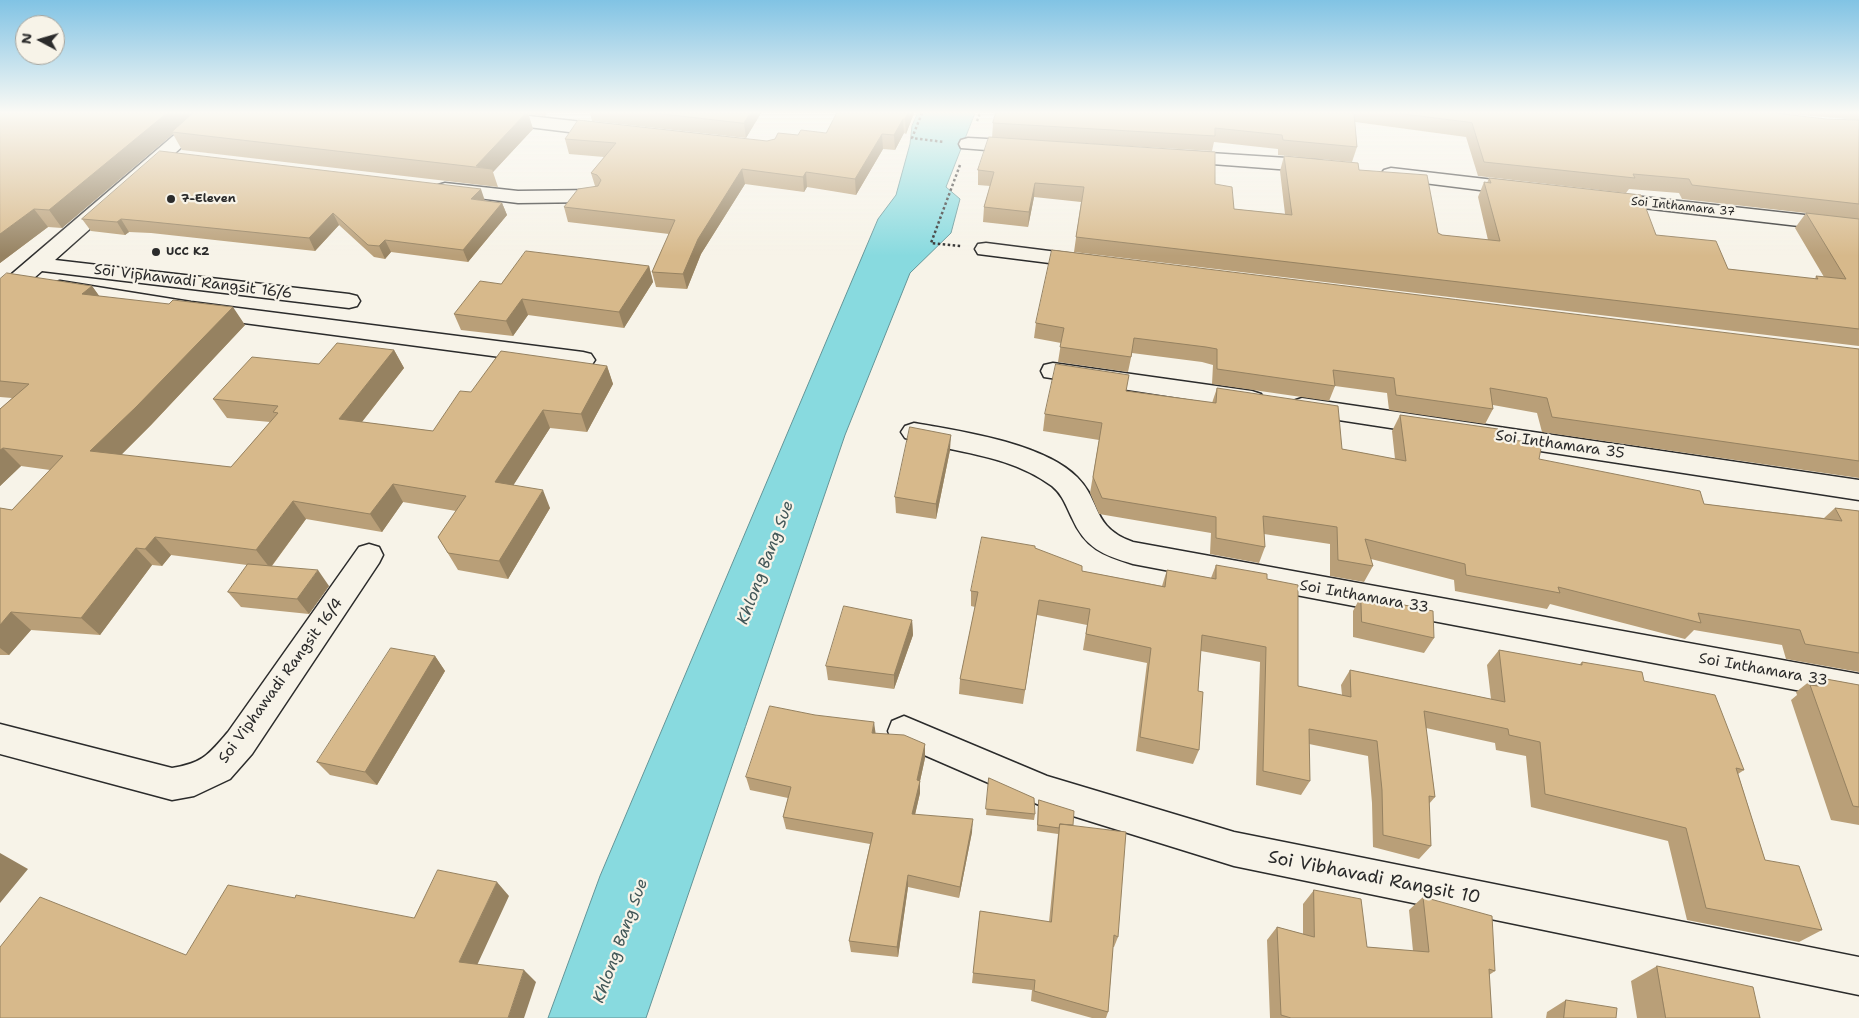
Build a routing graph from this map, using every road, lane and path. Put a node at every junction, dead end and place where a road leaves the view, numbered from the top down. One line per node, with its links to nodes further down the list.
1 (156, 161): 13 (street)
2 (962, 161): 11 (path)
3 (1225, 161): 4 (street)
4 (1341, 169)
5 (1370, 172): 7 (street)
6 (429, 187): 8 (street)
7 (1538, 191)
8 (594, 196)
9 (1587, 196): 10 (street, Soi Inthamara 37)
10 (1859, 227)
11 (986, 249): 12 (street)
12 (1105, 264)
13 (16, 277): 14 (street, Soi Viphawadi Rangsit 16/6); 15 (street)
14 (349, 301)
15 (583, 360)
16 (1053, 370): 18 (street, Soi Inthamara 35)
17 (912, 432): 20 (street, Soi Inthamara 33)
18 (1859, 490)
19 (370, 555): 22 (street, Soi Viphawadi Rangsit 16/4)
20 (1859, 688)
21 (904, 731): 23 (street, Soi Vibhavadi Rangsit 10)
22 (0, 739)
23 (1859, 976)

